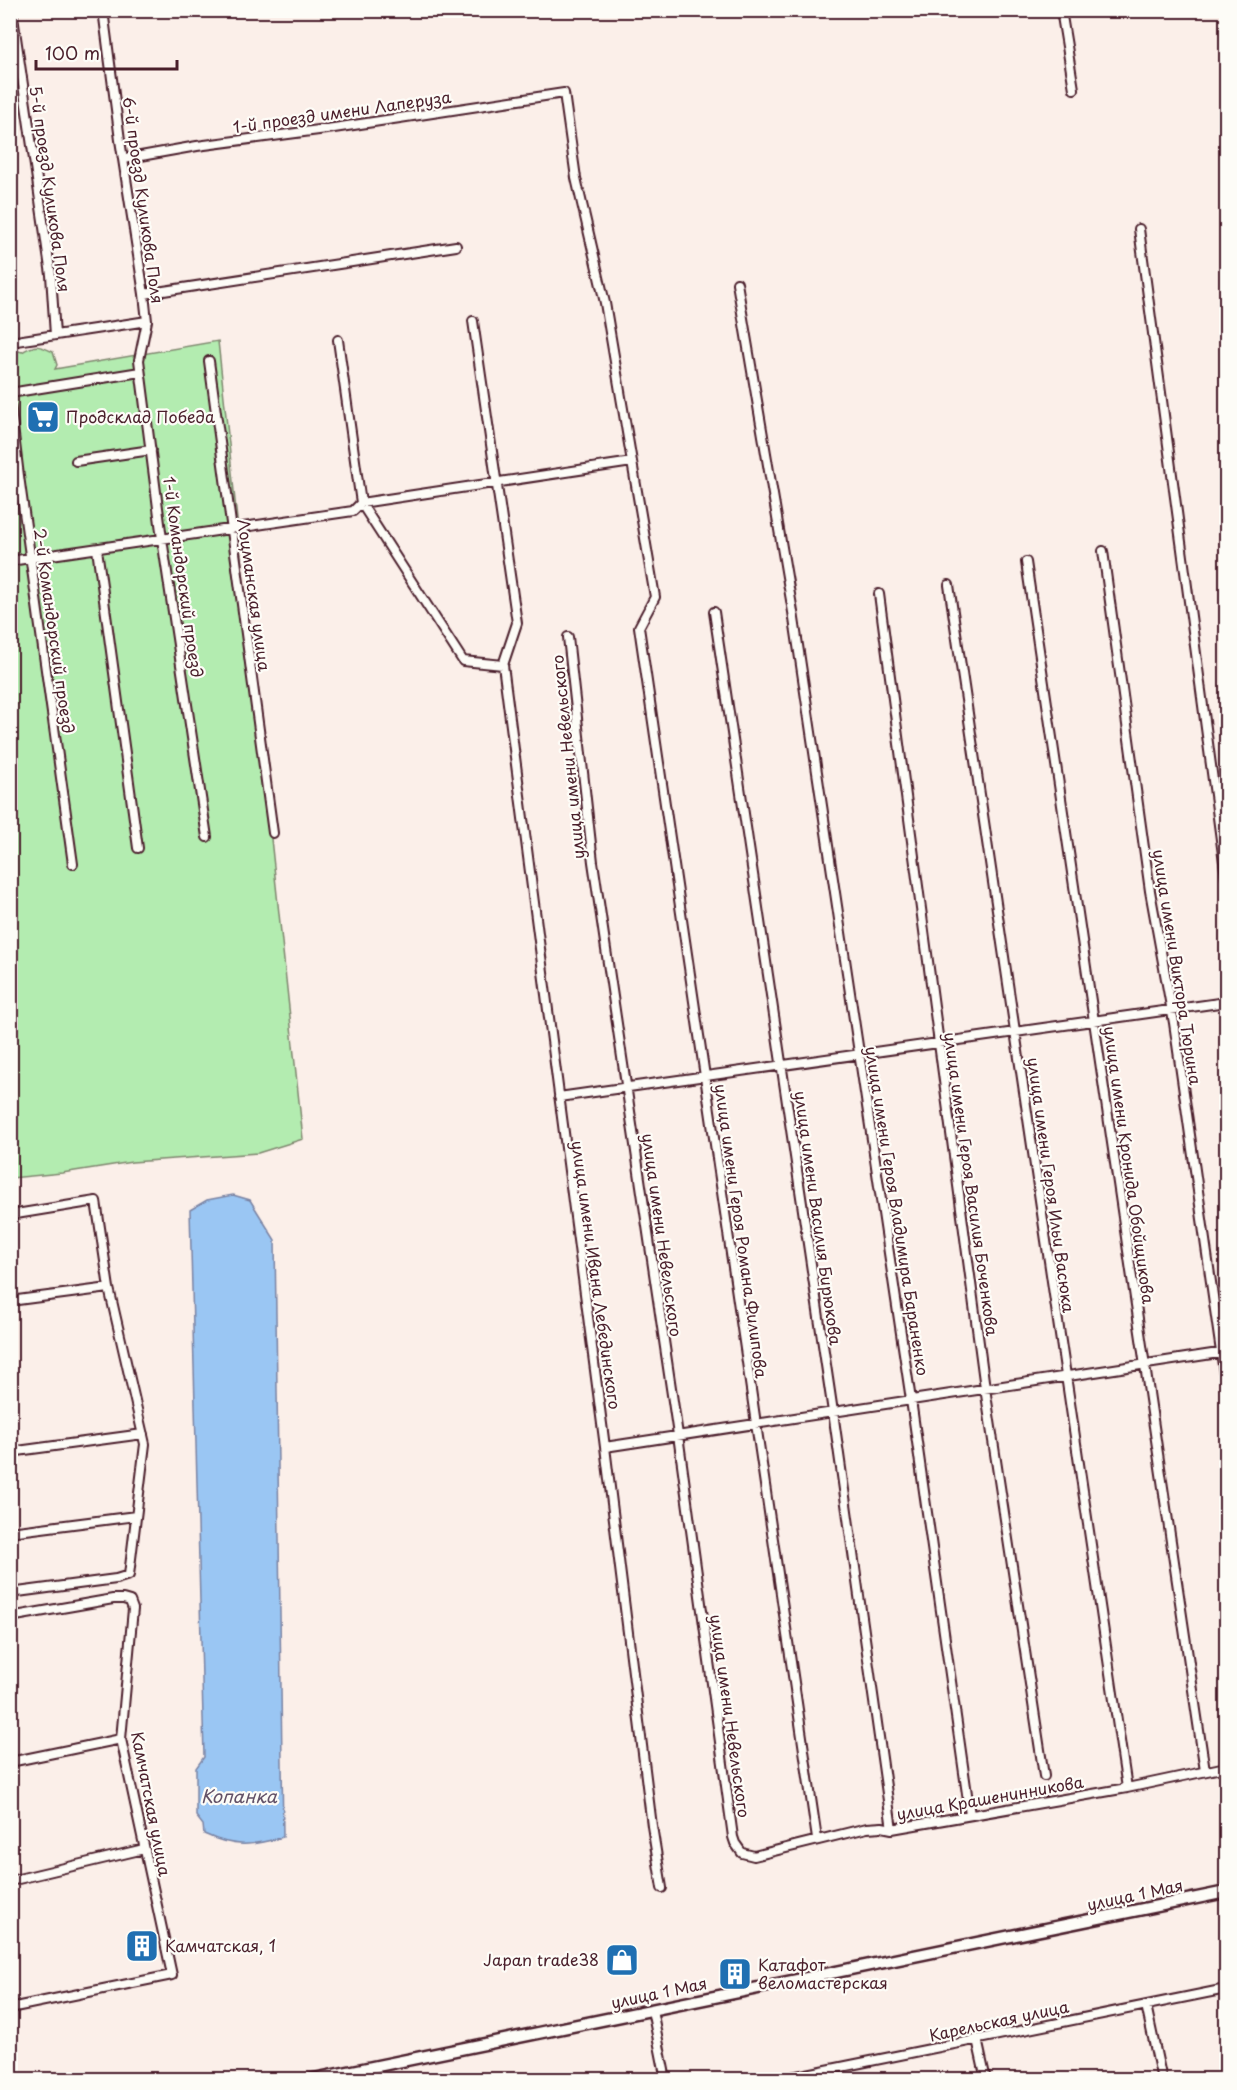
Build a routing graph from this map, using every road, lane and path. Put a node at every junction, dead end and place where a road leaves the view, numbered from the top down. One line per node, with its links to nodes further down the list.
1 (12, 10): 13 (street, 5-й проезд Куликова Поля)
2 (113, 10): 4 (street)
3 (1061, 10): 5 (street)
4 (103, 11): 6 (street, 6-й проезд Куликова Поля)
5 (1074, 89)
6 (124, 159): 10 (street, 6-й проезд Куликова Поля); 22 (street, 1-й проезд имени Лаперуза)
7 (1139, 229): 42 (street)
8 (456, 246): 10 (street)
9 (737, 283): 48 (street, улица имени Героя Владимира Бараненко)
10 (144, 294): 11 (street, 6-й проезд Куликова Поля)
11 (147, 321): 13 (street); 17 (street, 1-й Командорский проезд)
12 (472, 321): 24 (street)
13 (55, 336): 15 (street)
14 (338, 340): 25 (street)
15 (10, 342)
16 (209, 361): 26 (street, Лоцманская улица)
17 (140, 372): 18 (street); 20 (street, 1-й Командорский проезд)
18 (10, 393)
19 (10, 402): 23 (street, 2-й Командорский проезд)
20 (151, 450): 21 (street); 27 (street, 1-й Командорский проезд)
21 (76, 461)
22 (632, 462): 24 (street); 50 (street, улица имени Героя Романа Филипова)
23 (15, 477): 30 (street, 2-й Командорский проезд)
24 (496, 484): 25 (street); 37 (street)
25 (361, 503): 26 (street); 37 (street)
26 (231, 529): 27 (street); 38 (street, Лоцманская улица)
27 (162, 539): 28 (street); 39 (street, 1-й Командорский проезд)
28 (96, 549): 30 (street); 40 (street)
29 (1103, 550): 44 (street, улица имени Виктора Тюрина)
30 (31, 558): 31 (street); 41 (street, 2-й Командорский проезд)
31 (10, 561)
32 (1026, 562): 45 (street, улица имени Кронида Обойщикова)
33 (949, 585): 46 (street, улица имени Героя Ильи Васюка)
34 (879, 594): 47 (street, улица имени Героя Василия Боченкова)
35 (714, 612): 49 (street, улица имени Василия Бирюкова)
36 (568, 637): 51 (street, улица имени Невельского)
37 (503, 665): 52 (street, улица имени Ивана Лебединского)
38 (273, 833)
39 (207, 837)
40 (138, 848)
41 (73, 864)
42 (1227, 878)
43 (1227, 1002): 44 (street)
44 (1172, 1010): 45 (street); 56 (street, улица имени Виктора Тюрина)
45 (1094, 1021): 46 (street); 57 (street, улица имени Кронида Обойщикова)
46 (1015, 1032): 47 (street); 58 (street, улица имени Героя Ильи Васюка)
47 (939, 1043): 48 (street); 59 (street, улица имени Героя Василия Боченкова)
48 (859, 1054): 49 (street); 61 (street, улица имени Героя Владимира Бараненко)
49 (781, 1066): 50 (street); 62 (street, улица имени Василия Бирюкова)
50 (705, 1076): 51 (street); 63 (street, улица имени Героя Романа Филипова)
51 (627, 1087): 52 (street); 65 (street, улица имени Невельского)
52 (559, 1097): 66 (street, улица имени Ивана Лебединского)
53 (10, 1215): 54 (street)
54 (109, 1288): 55 (street); 64 (street)
55 (10, 1301)
56 (1224, 1352): 57 (street); 60 (street, улица имени Виктора Тюрина)
57 (1145, 1364): 58 (street); 75 (street, улица имени Кронида Обойщикова)
58 (1066, 1376): 59 (street); 77 (street, улица имени Героя Ильи Васюка)
59 (985, 1388): 61 (street); 76 (street, улица имени Героя Василия Боченкова)
60 (1227, 1388)
61 (911, 1400): 62 (street); 78 (street, улица имени Героя Владимира Бараненко)
62 (833, 1412): 63 (street); 79 (street, улица имени Василия Бирюкова)
63 (756, 1424): 65 (street); 81 (street, улица имени Героя Романа Филипова)
64 (143, 1434): 67 (street); 68 (street)
65 (678, 1436): 66 (street); 80 (street, улица имени Невельского)
66 (605, 1447): 84 (street, улица имени Ивана Лебединского)
67 (10, 1452)
68 (136, 1516): 69 (street); 70 (street)
69 (10, 1532)
70 (10, 1593)
71 (10, 1617): 72 (street, Камчатская улица)
72 (121, 1739): 73 (street); 82 (street, Камчатская улица)
73 (10, 1762)
74 (1227, 1767): 75 (street, улица Крашенинникова)
75 (1205, 1771): 77 (street, улица Крашенинникова)
76 (1044, 1776)
77 (1127, 1788): 78 (street, улица Крашенинникова)
78 (970, 1815): 79 (street, улица Крашенинникова)
79 (892, 1829): 81 (street, улица Крашенинникова)
80 (733, 1837): 81 (street, улица Крашенинникова)
81 (817, 1839)
82 (144, 1849): 83 (street); 88 (street, Камчатская улица)
83 (10, 1881)
84 (662, 1888)
85 (1227, 1892): 89 (street, улица 1 Мая)
86 (1227, 1989): 87 (street, Карельская улица)
87 (1146, 2005): 90 (street, Карельская улица); 96 (street)
88 (10, 2008)
89 (652, 2010): 92 (street, улица 1 Мая); 93 (street)
90 (977, 2038): 91 (street, Карельская улица); 95 (street)
91 (814, 2076): 94 (street, Карельская улица)
92 (309, 2079)
93 (666, 2079)
94 (777, 2079)
95 (986, 2079)
96 (1162, 2079)

